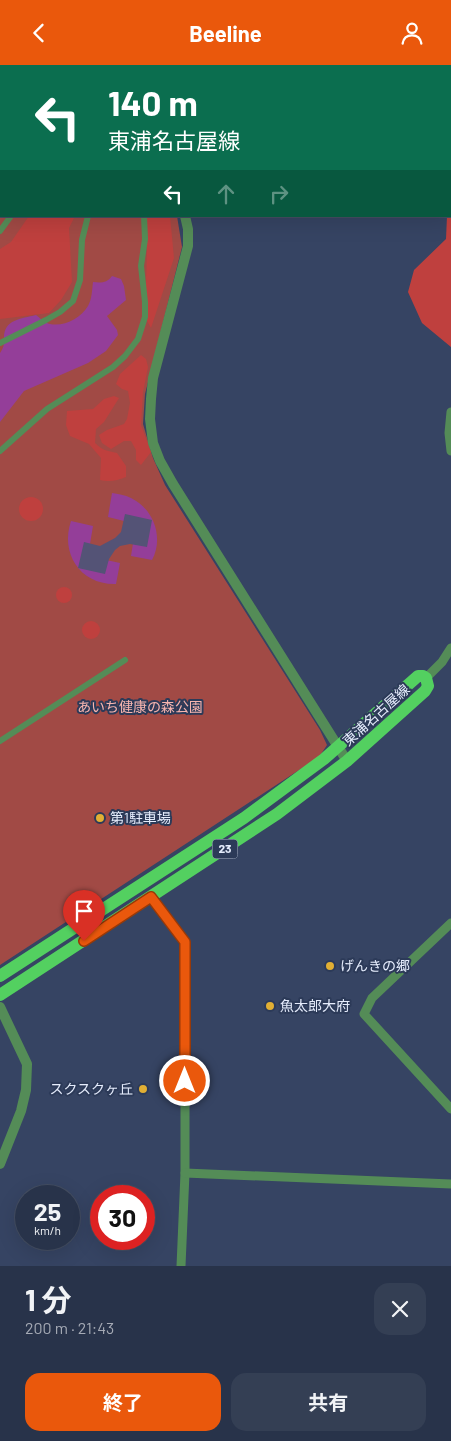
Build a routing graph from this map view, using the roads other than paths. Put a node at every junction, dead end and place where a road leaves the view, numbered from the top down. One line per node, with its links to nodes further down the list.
1 (10, 217): 5 (street)
2 (88, 217): 6 (street)
3 (144, 217): 8 (street)
4 (185, 217): 14 (street)
5 (0, 231)
6 (1, 343)
7 (451, 411): 9 (street)
8 (0, 451)
9 (451, 451)
10 (451, 648): 12 (street)
11 (125, 660): 13 (street)
12 (426, 678): 14 (main road, 東浦名古屋線 / 23); 15 (main road, 東浦名古屋線 / 23)
13 (0, 741)
14 (338, 747): 15 (street); 18 (main road, 東浦名古屋線 / 23)
15 (347, 761): 16 (main road, 東浦名古屋線 / 23)
16 (151, 897): 19 (main road, 東浦名古屋線 / 23); 23 (street)
17 (451, 923): 21 (street)
18 (0, 976)
19 (0, 995)
20 (0, 1007): 22 (street)
21 (451, 1109)
22 (0, 1164)
23 (185, 1173): 24 (street); 25 (street)
24 (451, 1184)
25 (181, 1266)

